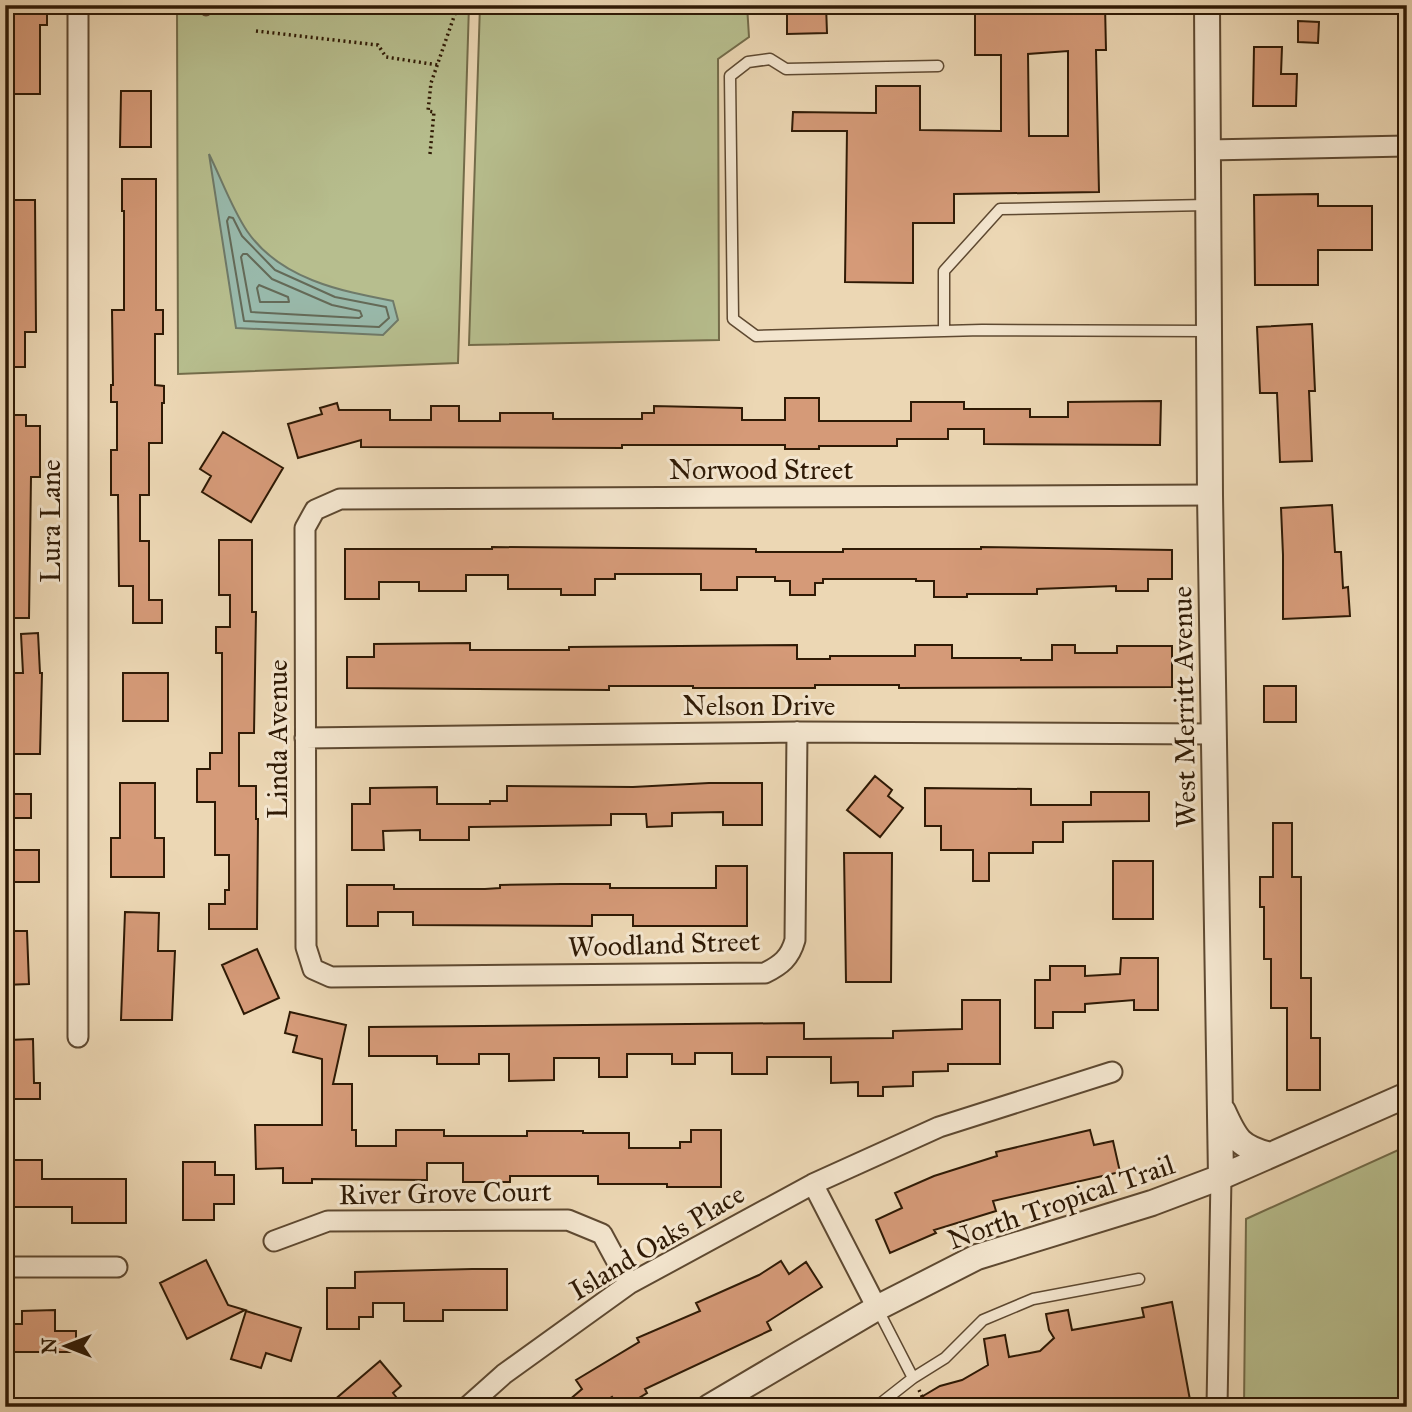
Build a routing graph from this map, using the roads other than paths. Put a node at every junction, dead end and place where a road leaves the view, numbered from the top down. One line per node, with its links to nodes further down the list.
1 (78, 5): 15 (street, Lura Lane)
2 (1207, 5): 5 (street, West Merritt Avenue)
3 (938, 66): 7 (lane)
4 (1407, 146): 5 (street)
5 (1207, 150): 6 (street, West Merritt Avenue)
6 (1207, 205): 7 (lane); 8 (street, West Merritt Avenue)
7 (944, 330): 8 (lane)
8 (1209, 331): 9 (street, West Merritt Avenue)
9 (1210, 495): 10 (street, Norwood Street); 12 (street, West Merritt Avenue)
10 (315, 510): 13 (street, Linda Avenue)
11 (797, 732): 12 (street, Nelson Drive); 13 (street, Nelson Drive); 14 (street, Woodland Street)
12 (1215, 734): 18 (street, West Merritt Avenue)
13 (305, 738): 14 (street, Linda Avenue)
14 (313, 969)
15 (78, 1037)
16 (1112, 1072): 21 (street, Island Oaks Place)
17 (1407, 1095): 19 (street, North Tropical Trail)
18 (1220, 1104): 19 (street); 20 (street, West Merritt Avenue)
19 (1270, 1155): 20 (street, North Tropical Trail)
20 (1221, 1177): 27 (street, North Tropical Trail); 32 (street, West Merritt Avenue)
21 (813, 1184): 26 (street, Island Oaks Place); 27 (street)
22 (274, 1241): 26 (street, River Grove Court)
23 (5, 1267): 24 (street)
24 (117, 1267)
25 (1139, 1279): 28 (lane)
26 (629, 1284): 29 (street, Island Oaks Place)
27 (877, 1308): 28 (lane); 30 (street, North Tropical Trail)
28 (913, 1378): 31 (lane)
29 (467, 1407)
30 (709, 1407)
31 (876, 1407)
32 (1217, 1407)

